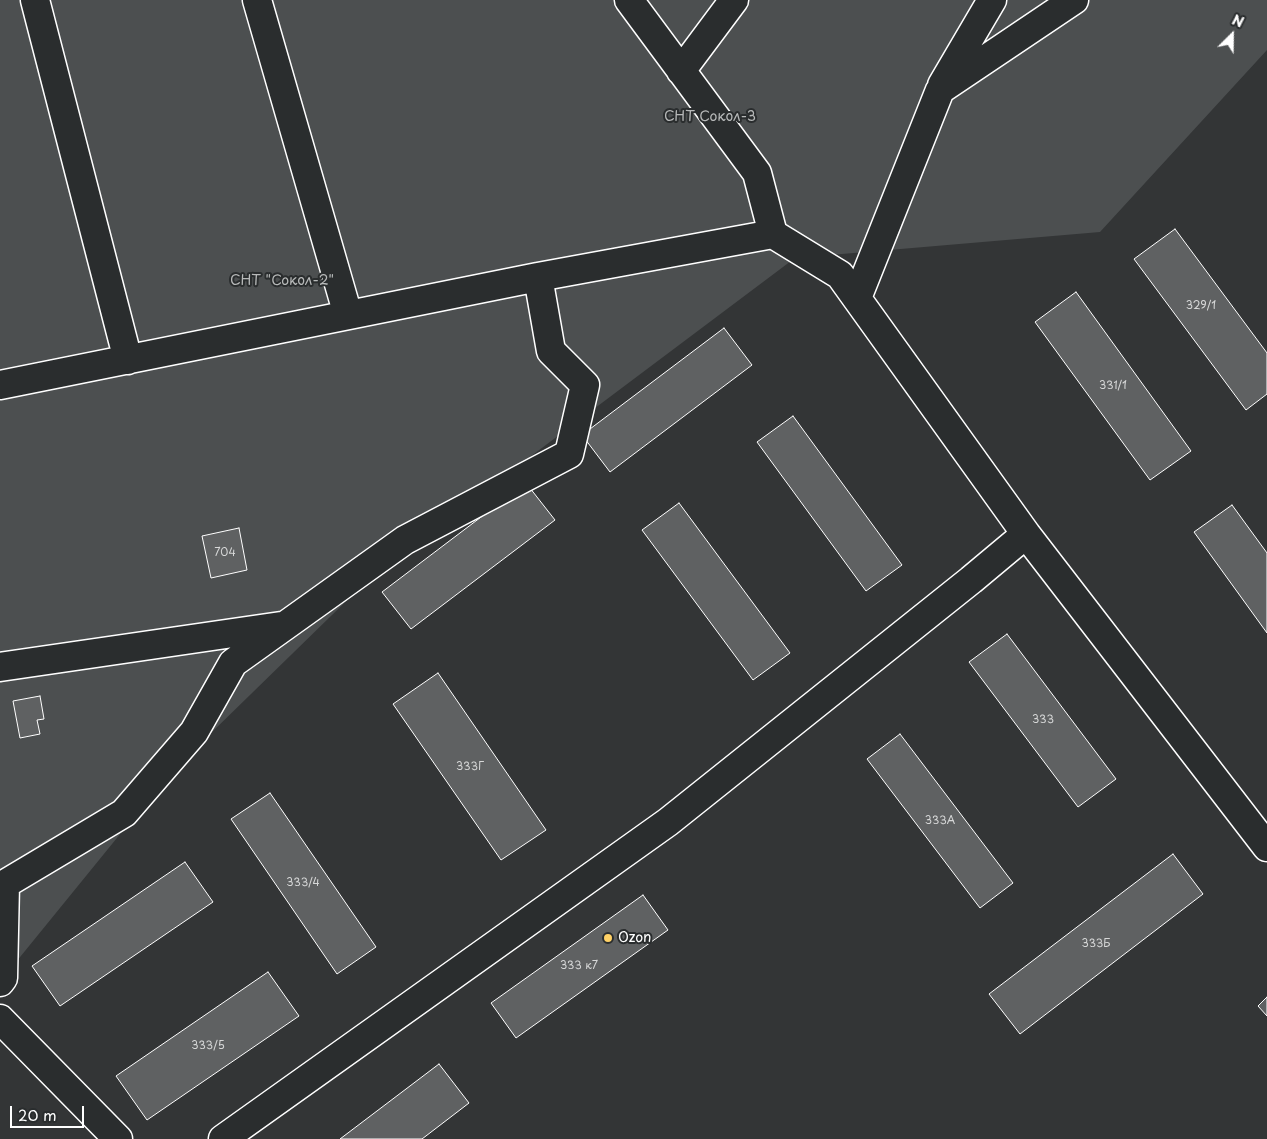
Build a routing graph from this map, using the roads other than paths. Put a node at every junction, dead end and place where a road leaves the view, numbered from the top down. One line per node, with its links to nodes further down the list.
1 (36, 0): 13 (street)
2 (257, 0): 12 (street)
3 (629, 0): 7 (street)
4 (734, 0): 7 (street)
5 (992, 0): 8 (street)
6 (1074, 0): 8 (street)
7 (681, 71): 9 (street)
8 (940, 90): 11 (street)
9 (773, 234): 10 (street); 11 (street)
10 (538, 277): 12 (street); 16 (street)
11 (857, 298): 15 (street)
12 (348, 315): 13 (street)
13 (128, 360): 14 (street)
14 (0, 385)
15 (1026, 534): 20 (street); 25 (street)
16 (285, 626): 17 (street); 18 (street)
17 (221, 635): 18 (street); 19 (street)
18 (233, 664): 21 (street)
19 (0, 666)
20 (1267, 847)
21 (2, 884): 22 (street)
22 (0, 982)
23 (0, 1019): 24 (street)
24 (118, 1139)
25 (222, 1139)

